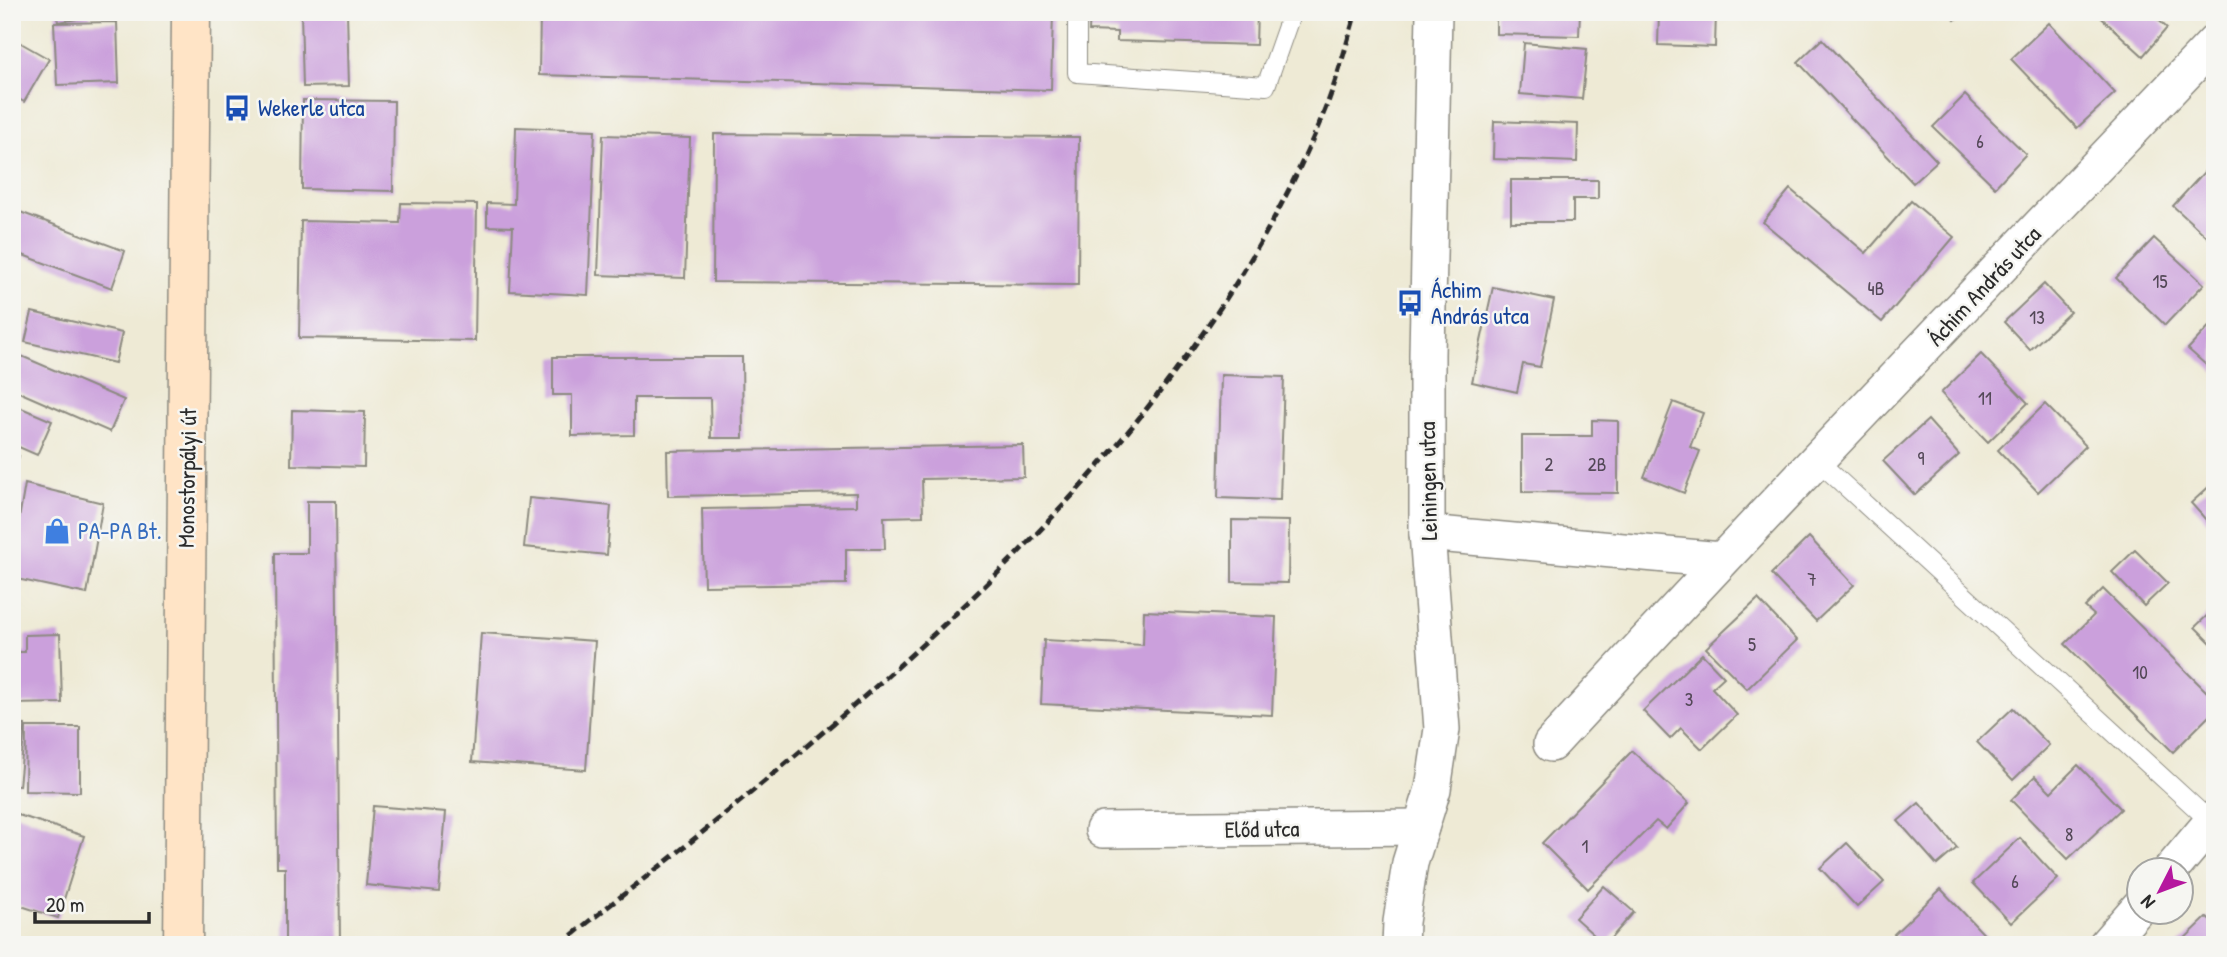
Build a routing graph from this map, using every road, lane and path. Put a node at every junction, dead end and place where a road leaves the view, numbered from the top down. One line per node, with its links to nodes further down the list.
1 (191, 12): 15 (street, Monostorpályi út)
2 (1077, 12): 3 (lane)
3 (1292, 12)
4 (1434, 12): 7 (street, Leiningen utca)
5 (2215, 42): 6 (street, Áchim András utca)
6 (1818, 461): 8 (street, Áchim András utca); 10 (lane)
7 (1427, 533): 8 (street); 11 (street, Leiningen utca)
8 (1721, 560): 9 (street, Áchim András utca)
9 (1551, 744)
10 (2213, 820): 13 (street)
11 (1421, 827): 12 (street, Előd utca); 16 (street, Leiningen utca)
12 (1103, 831)
13 (2183, 856)
14 (2126, 922): 17 (street)
15 (183, 945)
16 (1400, 945)
17 (2106, 945)

